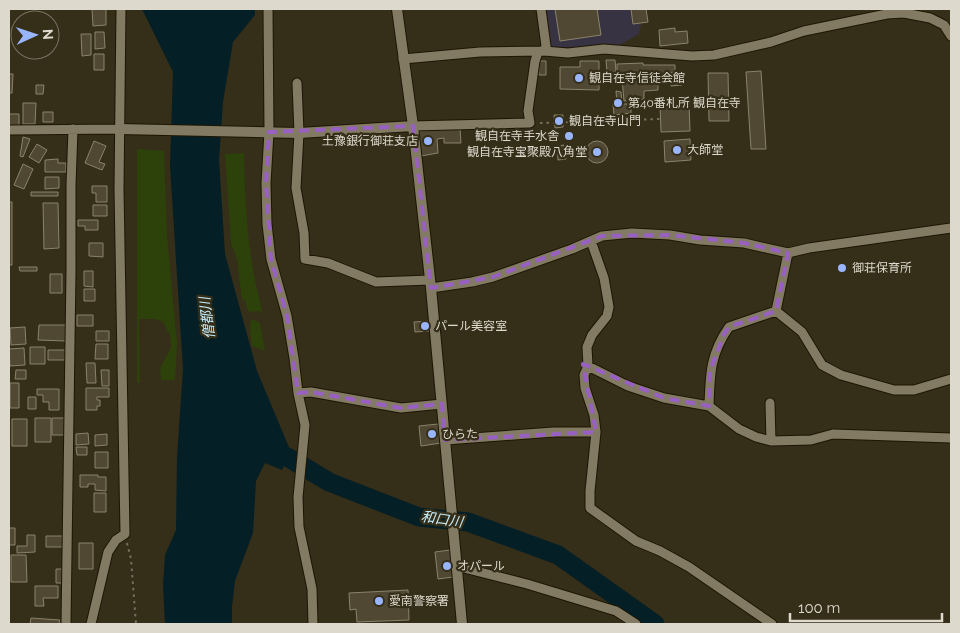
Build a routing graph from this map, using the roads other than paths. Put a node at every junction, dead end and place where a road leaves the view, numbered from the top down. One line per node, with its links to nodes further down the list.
1 (121, 9): 11 (street)
2 (268, 9): 13 (street)
3 (396, 9): 7 (street)
4 (541, 9): 6 (street)
5 (951, 36): 6 (street)
6 (541, 52): 7 (street); 9 (street)
7 (403, 59): 9 (street)
8 (297, 83): 14 (street)
9 (413, 126): 14 (street); 18 (street)
10 (73, 129): 11 (street); 12 (street); 31 (street)
11 (123, 129): 13 (street); 32 (street)
12 (9, 130)
13 (265, 131): 14 (street); 22 (street)
14 (299, 133): 18 (street)
15 (951, 228): 17 (street)
16 (591, 241): 17 (street); 18 (street); 20 (street)
17 (788, 253): 19 (street)
18 (430, 284): 24 (street)
19 (776, 311): 21 (street); 25 (street)
20 (588, 366): 25 (street); 26 (street)
21 (951, 379)
22 (298, 394): 24 (street); 33 (street)
23 (770, 403): 29 (street)
24 (442, 404): 28 (street)
25 (709, 406): 29 (street)
26 (596, 432): 28 (street); 36 (street)
27 (951, 438): 29 (street)
28 (445, 440): 30 (street)
29 (771, 441)
30 (456, 566): 34 (street); 35 (street)
31 (66, 624)
32 (91, 624)
33 (313, 624)
34 (462, 624)
35 (636, 624)
36 (772, 624)

